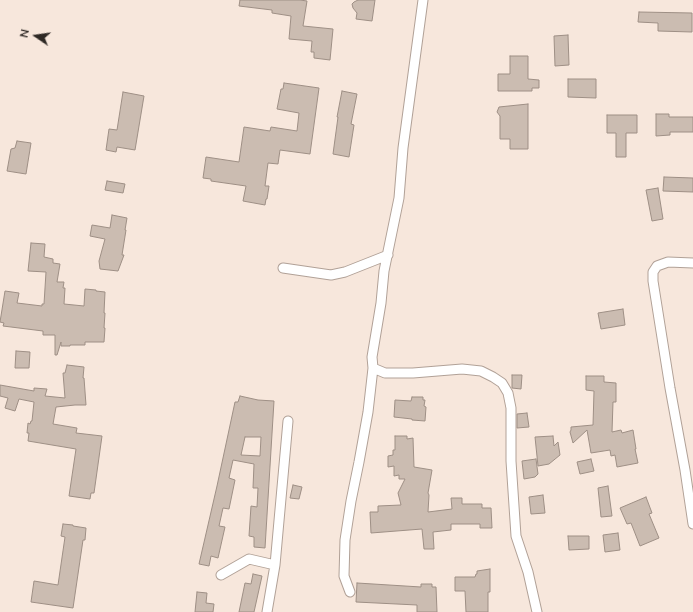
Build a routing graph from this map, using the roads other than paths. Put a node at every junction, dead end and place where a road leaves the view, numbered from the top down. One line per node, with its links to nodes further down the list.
1 (423, 0): 2 (street)
2 (388, 255): 4 (street); 5 (street)
3 (693, 263): 7 (street)
4 (283, 268)
5 (374, 368): 10 (street); 12 (street)
6 (288, 421): 8 (street)
7 (693, 524)
8 (275, 565): 9 (street); 11 (street)
9 (221, 575)
10 (350, 592)
11 (267, 612)
12 (537, 612)

